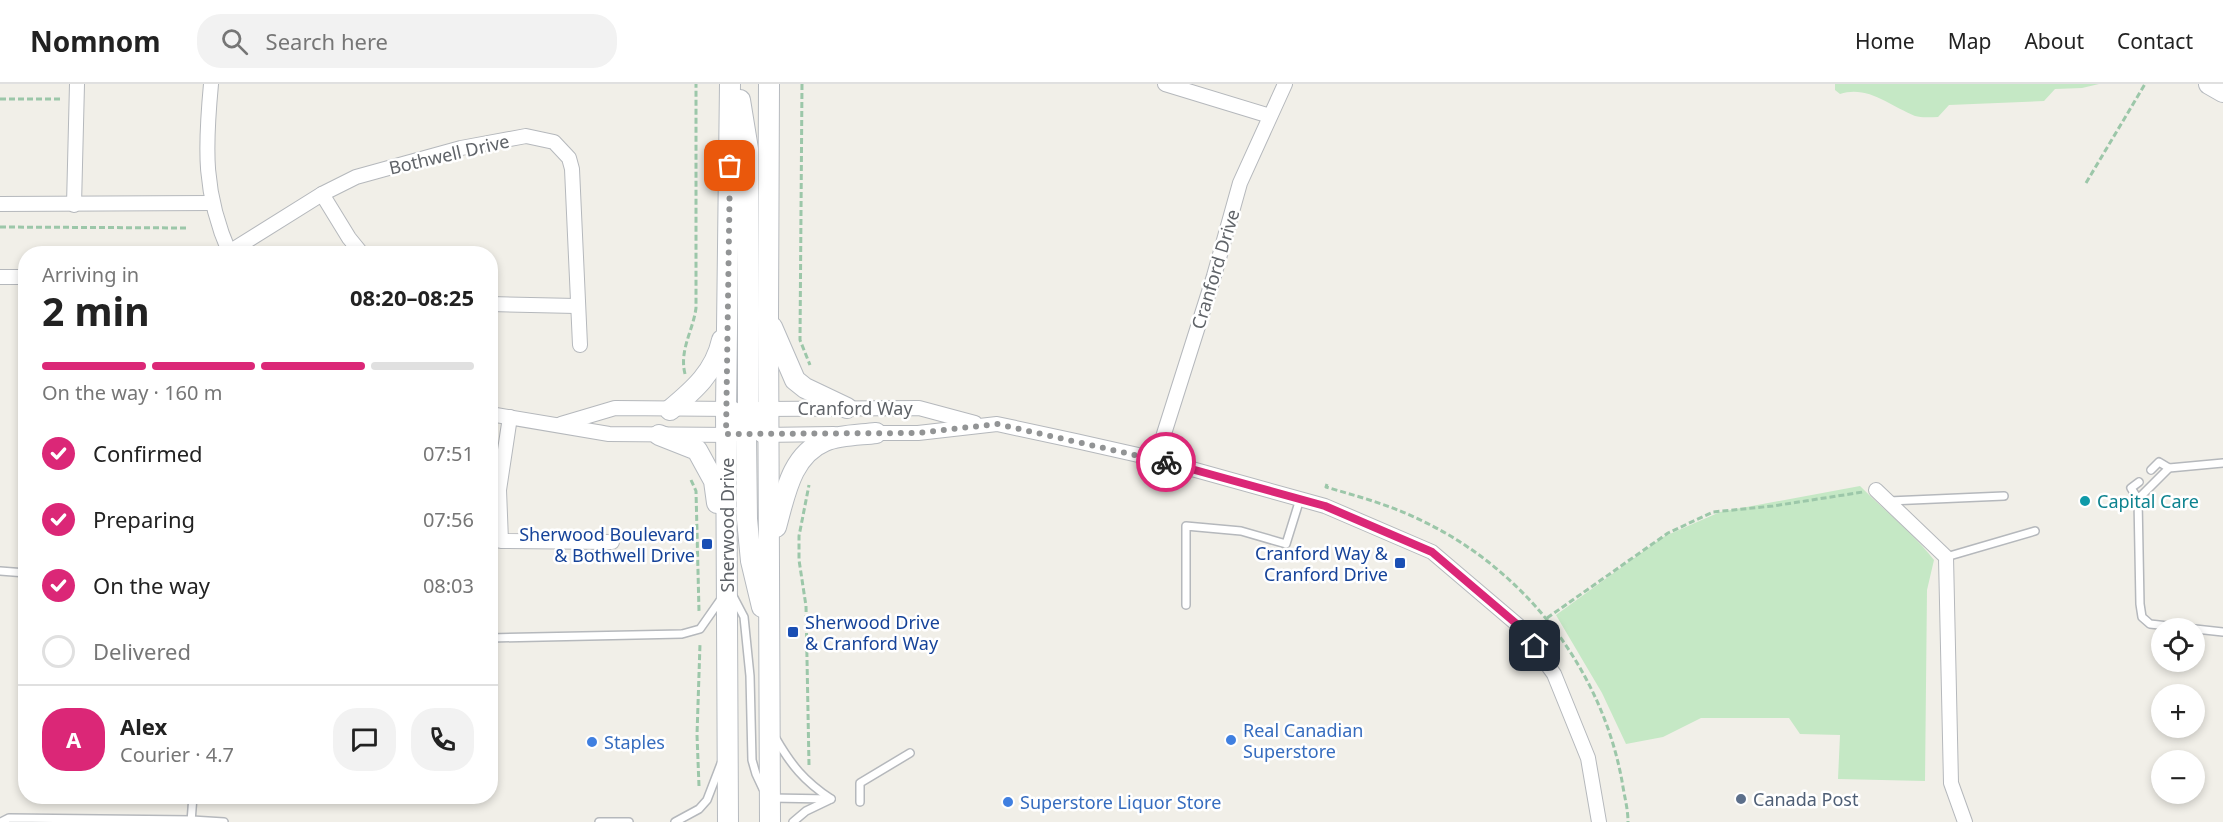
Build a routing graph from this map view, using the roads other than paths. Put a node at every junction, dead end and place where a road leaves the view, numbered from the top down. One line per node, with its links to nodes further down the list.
1 (77, 84): 14 (street)
2 (211, 84): 12 (street, Bothwell Drive)
3 (730, 84): 18 (main road, Sherwood Drive)
4 (737, 84): 27 (main road)
5 (769, 84): 23 (main road)
6 (1165, 84): 10 (street)
7 (1286, 84): 10 (street, Cranford Drive)
8 (2209, 84): 9 (main road)
9 (2223, 92)
10 (1270, 116): 38 (street, Cranford Drive)
11 (322, 194): 16 (street, Bothwell Drive); 17 (street); 22 (street, Bothwell Drive)
12 (212, 203): 14 (street); 15 (street, Bothwell Drive)
13 (0, 204): 14 (street)
14 (74, 205)
15 (225, 246)
16 (239, 246)
17 (356, 246)
18 (728, 275): 28 (main road); 29 (main road, Sherwood Drive)
19 (0, 277): 20 (street)
20 (18, 277)
21 (498, 304): 22 (street)
22 (576, 306): 24 (street, Bothwell Drive)
23 (768, 317): 25 (main road); 26 (main road)
24 (580, 345)
25 (770, 408): 26 (street, Cranford Way); 27 (street, Cranford Way); 37 (main road)
26 (847, 408): 32 (street, Cranford Way)
27 (748, 409): 29 (street, Cranford Way); 37 (main road)
28 (670, 410): 29 (street); 33 (street)
29 (726, 410): 36 (main road, Sherwood Drive)
30 (498, 415): 31 (street)
31 (510, 417): 33 (street); 50 (street)
32 (981, 425): 34 (street, Cranford Way); 38 (street, Cranford Way)
33 (556, 426): 35 (street)
34 (876, 433): 37 (street, Cranford Way); 51 (main road)
35 (659, 435): 36 (street); 48 (main road)
36 (736, 435): 37 (street, Cranford Way); 48 (main road, Sherwood Drive); 58 (main road)
37 (770, 435): 51 (main road)
38 (1156, 459): 45 (street, Cranford Way)
39 (2223, 463): 40 (lane)
40 (2169, 468): 41 (lane); 46 (lane)
41 (2151, 470)
42 (2139, 482): 46 (lane)
43 (1876, 490): 47 (street)
44 (2004, 496): 47 (lane)
45 (1300, 499): 56 (lane); 76 (street, Cranford Way)
46 (2138, 499): 57 (lane)
47 (1889, 501): 52 (street)
48 (727, 522): 55 (main road, Sherwood Drive)
49 (2035, 531): 52 (lane)
50 (612, 542)
51 (770, 547): 58 (main road)
52 (1946, 556): 77 (street)
53 (0, 571): 54 (lane)
54 (18, 572)
55 (727, 586): 59 (lane); 61 (main road, Sherwood Drive); 63 (lane)
56 (1186, 605)
57 (2223, 632)
58 (770, 637): 60 (main road)
59 (498, 638)
60 (770, 728): 63 (main road); 64 (lane)
61 (728, 750): 72 (lane); 73 (main road, Sherwood Drive)
62 (910, 753): 65 (lane)
63 (770, 798): 64 (lane); 74 (main road)
64 (831, 799): 75 (lane)
65 (860, 802)
66 (193, 804): 67 (lane)
67 (192, 821): 68 (lane); 69 (lane)
68 (1, 822)
69 (224, 822)
70 (599, 822): 71 (lane)
71 (629, 822)
72 (675, 822)
73 (728, 822)
74 (770, 822)
75 (793, 822)
76 (1599, 822)
77 (1965, 822)

